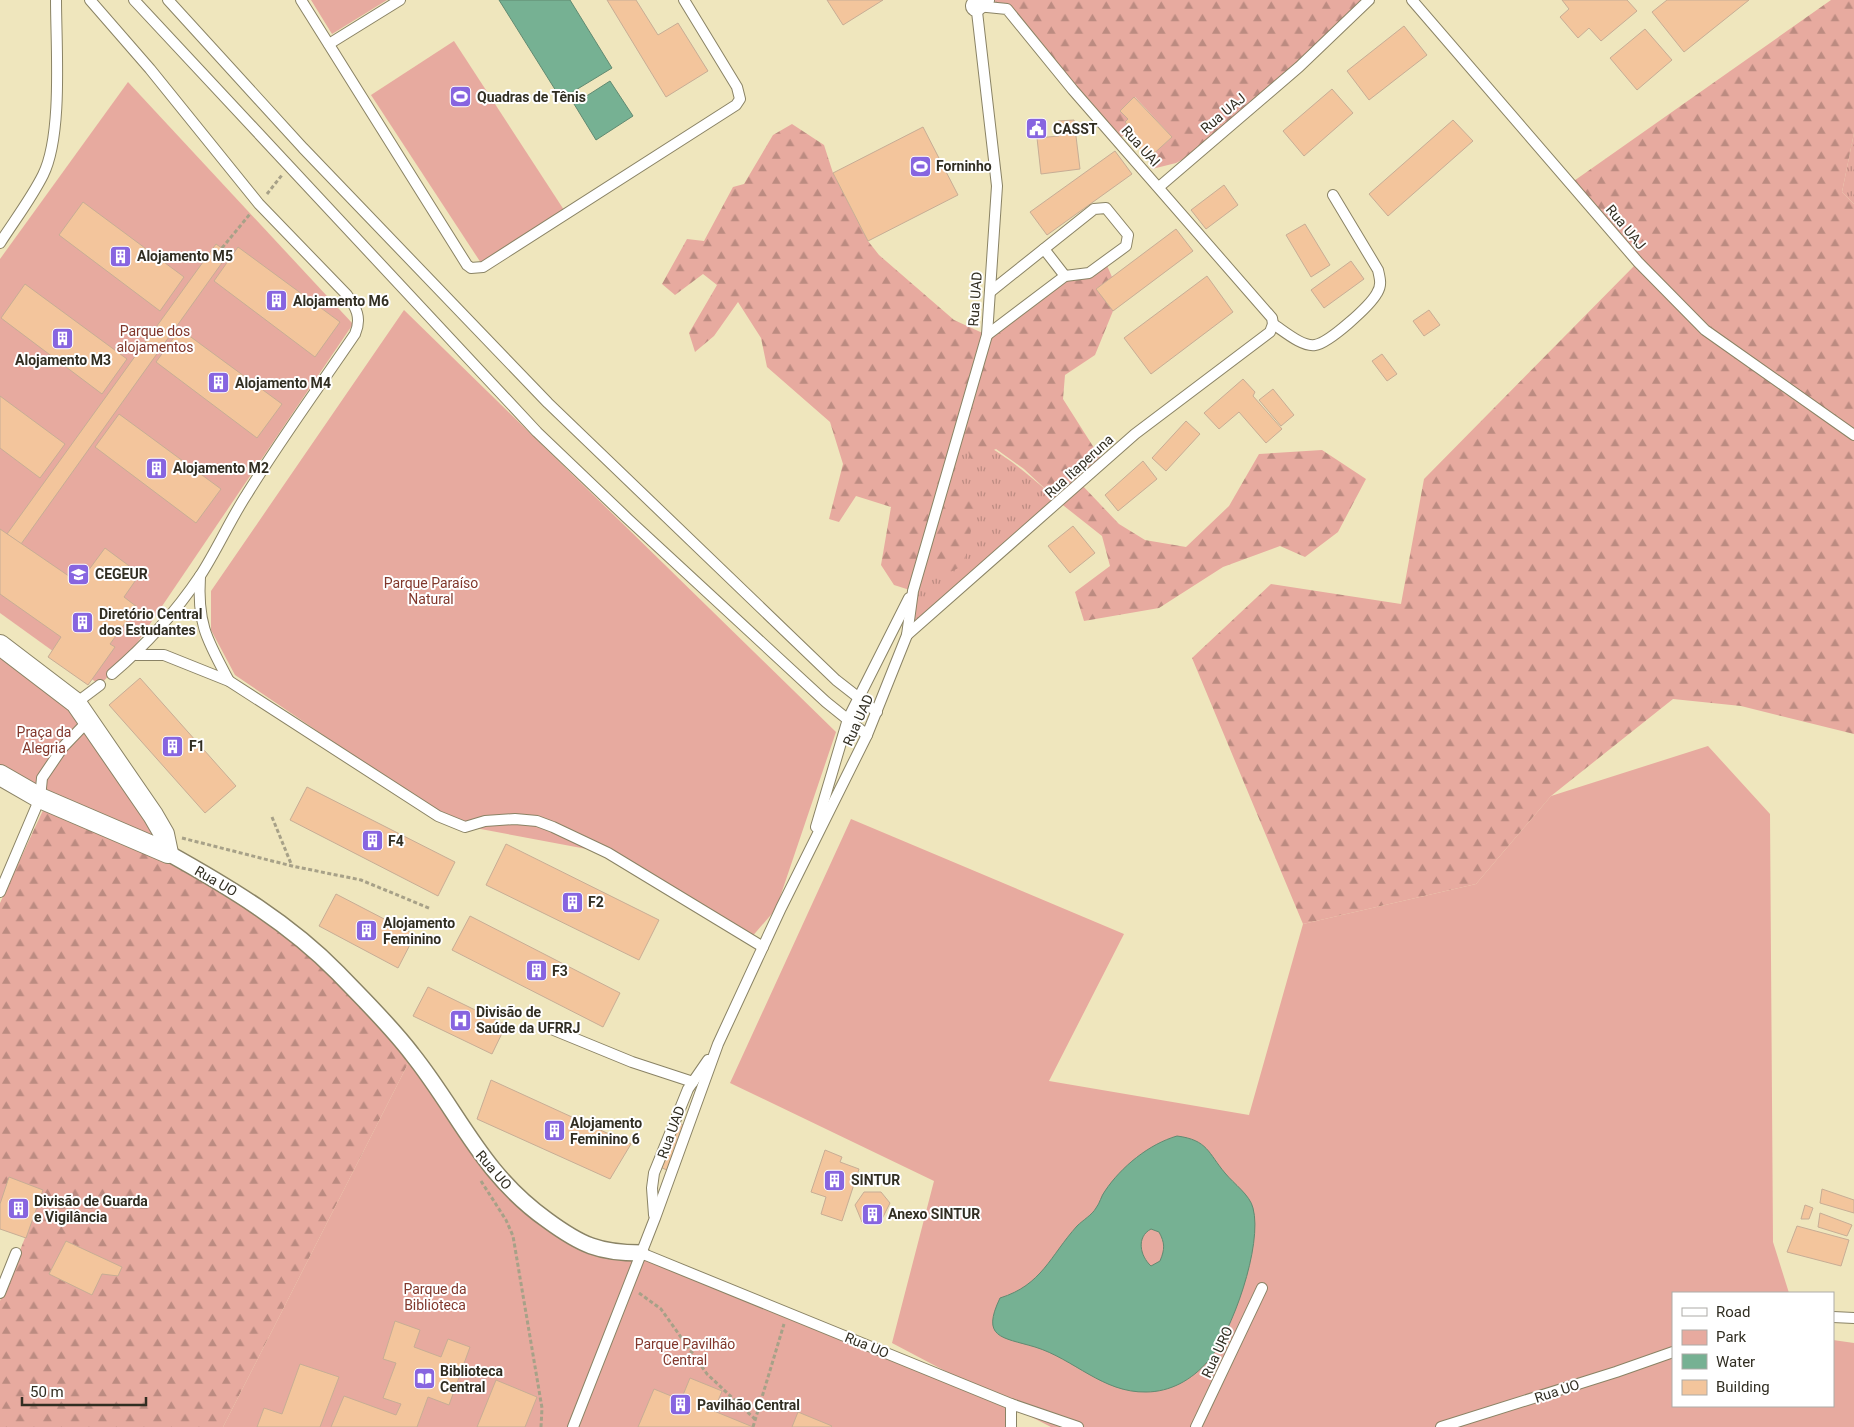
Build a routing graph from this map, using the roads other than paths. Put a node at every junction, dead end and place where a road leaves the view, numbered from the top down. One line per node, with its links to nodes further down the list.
1 (56, 0): 14 (lane)
2 (90, 0): 21 (lane)
3 (134, 0): 32 (lane)
4 (168, 0): 29 (lane)
5 (301, 0): 11 (lane)
6 (400, 0): 11 (lane)
7 (684, 0): 11 (lane)
8 (1369, 0): 12 (lane, Rua UAJ)
9 (1412, 0): 20 (lane, Rua UAJ)
10 (979, 2): 12 (lane, Rua UAI); 17 (lane, Rua UAD)
11 (329, 44)
12 (1159, 187): 18 (lane, Rua UAI)
13 (1333, 195): 18 (lane)
14 (0, 243)
15 (1044, 249): 16 (lane); 16 (lane); 17 (lane)
16 (1065, 276): 19 (lane)
17 (990, 292): 19 (lane, Rua UAD)
18 (1273, 324): 23 (lane, Rua Itaperuna)
19 (987, 335): 22 (lane, Rua UAD)
20 (1854, 434)
21 (200, 575): 25 (lane); 27 (lane)
22 (913, 591): 23 (lane, Rua UAD); 29 (lane, Rua UAD)
23 (907, 635): 31 (lane, Rua UAD)
24 (0, 645): 30 (street)
25 (136, 655): 26 (lane); 27 (lane)
26 (112, 674)
27 (229, 681): 40 (lane)
28 (100, 685): 30 (lane)
29 (858, 697): 31 (lane); 32 (lane, Rua UAD)
30 (76, 703): 33 (street)
31 (877, 712): 34 (lane, Rua UAD)
32 (848, 719): 34 (lane); 38 (lane, Rua UAD)
33 (88, 721): 36 (lane); 37 (street)
34 (867, 735): 38 (lane, Rua UAD)
35 (0, 775): 36 (street, Rua UO)
36 (40, 798): 37 (street, Rua UO); 39 (lane)
37 (166, 844): 46 (street, Rua UO)
38 (808, 853): 40 (lane, Rua UAD)
39 (0, 892)
40 (763, 947): 42 (lane, Rua UAD)
41 (549, 1028): 43 (lane)
42 (718, 1044): 43 (lane); 44 (lane, Rua UAD)
43 (693, 1082): 44 (lane)
44 (655, 1218): 46 (lane, Rua UAD)
45 (16, 1253): 48 (lane)
46 (641, 1253): 52 (lane, Rua UO); 53 (lane, Rua UAD)
47 (1262, 1288): 56 (lane, Rua URO)
48 (0, 1293)
49 (1834, 1317): 50 (lane)
50 (1854, 1318)
51 (1672, 1352): 57 (lane, Rua UO)
52 (1011, 1404): 54 (lane); 55 (lane, Rua UO)
53 (574, 1427)
54 (1011, 1427)
55 (1078, 1427)
56 (1196, 1427)
57 (1441, 1427)

